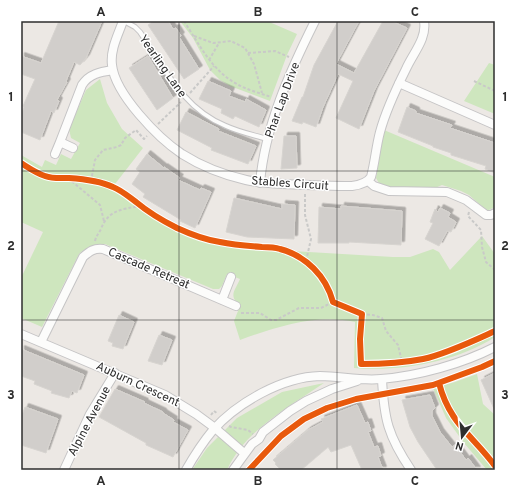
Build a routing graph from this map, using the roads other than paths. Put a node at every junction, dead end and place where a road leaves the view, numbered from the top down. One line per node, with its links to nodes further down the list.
1 (123, 21): 4 (street, Stables Circuit); 7 (lane, Yearling Lane)
2 (315, 21): 7 (street, Phar Lap Drive)
3 (424, 21): 5 (street)
4 (113, 70): 8 (street); 12 (street, Stables Circuit)
5 (399, 83): 6 (street); 11 (street)
6 (495, 125)
7 (268, 139): 12 (street, Phar Lap Drive)
8 (60, 142): 9 (street); 10 (street)
9 (73, 148)
10 (55, 154)
11 (368, 181): 12 (street, Stables Circuit); 13 (street)
12 (260, 182)
13 (495, 213)
14 (232, 277): 15 (street)
15 (222, 300): 16 (street, Cascade Retreat); 18 (street, Cascade Retreat)
16 (236, 306)
17 (21, 334): 18 (street, Auburn Crescent)
18 (41, 342): 20 (street, Auburn Crescent)
19 (495, 347): 21 (street)
20 (116, 373): 23 (street, Auburn Crescent); 25 (street, Alpine Avenue)
21 (382, 379): 22 (street); 28 (street)
22 (362, 380): 23 (street); 24 (street)
23 (215, 428): 24 (street, Auburn Crescent); 26 (street)
24 (244, 453): 27 (street)
25 (64, 470)
26 (186, 470)
27 (233, 470)
28 (410, 470)

